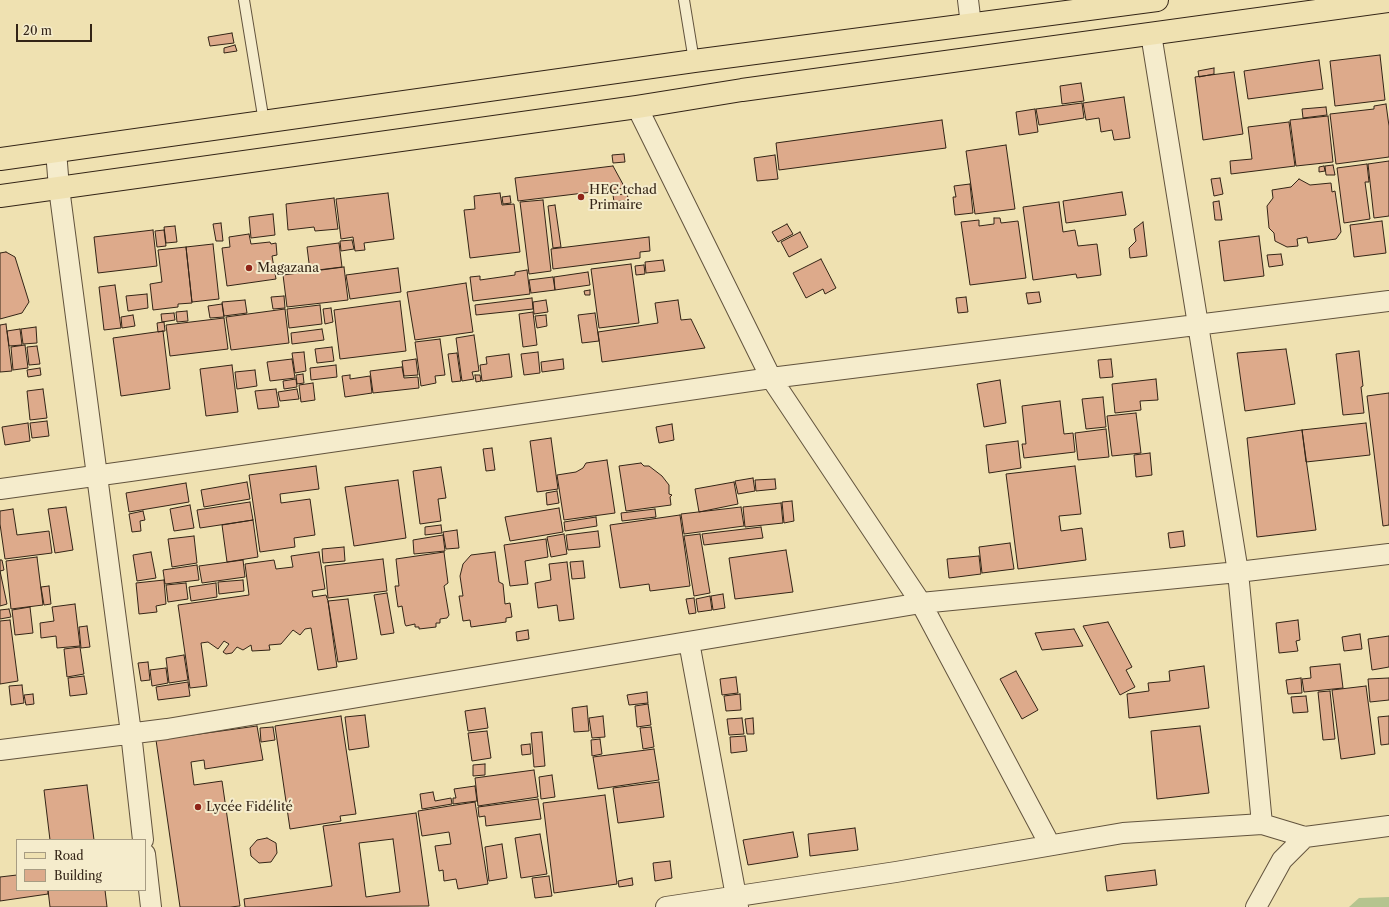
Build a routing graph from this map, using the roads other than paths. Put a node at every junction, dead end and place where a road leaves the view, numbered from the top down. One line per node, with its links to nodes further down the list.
1 (244, 0): 10 (lane)
2 (684, 0): 8 (lane)
3 (968, 0): 6 (street)
4 (1157, 0): 6 (main road)
5 (1389, 1): 7 (main road)
6 (971, 25): 8 (main road)
7 (1151, 34): 9 (main road); 16 (street)
8 (694, 62): 10 (main road)
9 (637, 107): 13 (main road); 17 (street)
10 (264, 122): 11 (main road)
11 (56, 151): 12 (main road); 13 (street)
12 (0, 156)
13 (60, 188): 14 (main road); 18 (street)
14 (0, 196)
15 (1389, 301): 16 (street)
16 (1199, 325): 17 (street); 21 (street)
17 (771, 378): 18 (street); 22 (street)
18 (97, 476): 19 (street); 24 (street)
19 (0, 489)
20 (1389, 554): 21 (street)
21 (1238, 572): 22 (street); 26 (street)
22 (921, 603): 23 (street); 30 (street)
23 (689, 642): 24 (street); 32 (street)
24 (131, 733): 25 (street); 29 (street)
25 (0, 750)
26 (1262, 824): 28 (street); 30 (street)
27 (1389, 826): 28 (street)
28 (1306, 837): 35 (street)
29 (143, 839)
30 (1050, 845): 32 (street)
31 (146, 863): 33 (street)
32 (737, 902): 34 (street)
33 (151, 907)
34 (666, 907)
35 (1256, 907)

